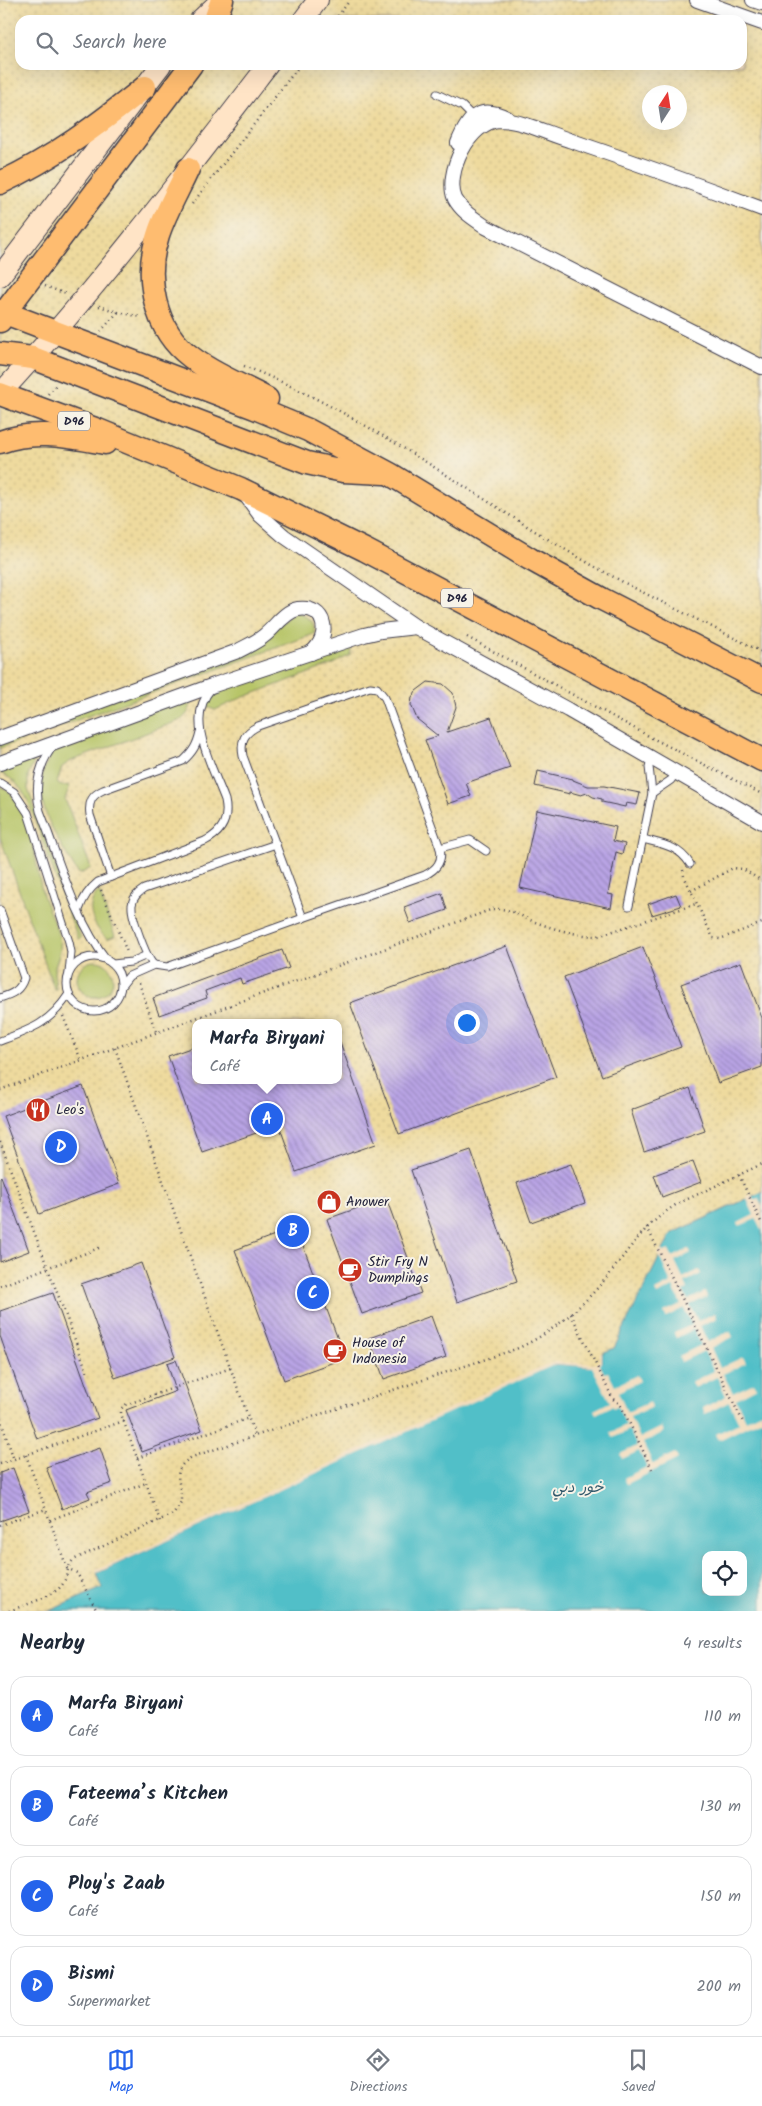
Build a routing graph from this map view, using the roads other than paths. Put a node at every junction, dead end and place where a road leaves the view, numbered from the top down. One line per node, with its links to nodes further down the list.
1 (221, 0): 6 (main road); 7 (main road)
2 (318, 0): 8 (main road)
3 (697, 0): 9 (street)
4 (753, 0): 5 (street)
5 (762, 3)
6 (205, 15)
7 (216, 15)
8 (307, 15)
9 (739, 15)
10 (747, 18): 11 (street)
11 (762, 23)
12 (157, 70): 15 (main road)
13 (187, 70): 24 (main road)
14 (264, 70): 20 (main road)
15 (145, 87): 21 (main road); 23 (main road)
16 (437, 94): 17 (lane)
17 (473, 117): 18 (street); 19 (street)
18 (518, 124): 19 (street); 22 (street)
19 (457, 155): 28 (street)
20 (188, 169): 25 (main road); 30 (main road)
21 (0, 183)
22 (762, 209)
23 (0, 276)
24 (2, 314): 25 (main road)
25 (56, 331): 27 (main road); 30 (main road)
26 (0, 354): 27 (main road)
27 (33, 358): 29 (main road); 33 (main road)
28 (762, 367)
29 (0, 394): 32 (main road, D96)
30 (308, 430): 33 (main road)
31 (0, 442): 32 (main road)
32 (147, 449): 34 (main road, D96)
33 (390, 474): 37 (main road)
34 (241, 489): 35 (street); 43 (main road, D96)
35 (416, 627): 36 (street); 42 (street)
36 (310, 653): 38 (street); 40 (street)
37 (762, 682)
38 (214, 685): 39 (lane); 41 (street)
39 (200, 732): 54 (lane); 54 (lane)
40 (0, 738)
41 (57, 742): 44 (street); 57 (lane)
42 (652, 759): 45 (street); 47 (lane)
43 (762, 760)
44 (0, 763)
45 (676, 773): 47 (lane); 48 (street)
46 (0, 783): 62 (lane)
47 (652, 794): 49 (lane)
48 (762, 822)
49 (643, 839): 53 (lane); 55 (lane)
50 (276, 844): 51 (lane); 58 (lane); 59 (lane)
51 (440, 848): 52 (lane); 58 (lane)
52 (486, 851)
53 (690, 864)
54 (111, 877): 57 (lane)
55 (629, 906)
56 (0, 910): 65 (lane)
57 (79, 910): 60 (lane)
58 (303, 918): 61 (lane)
59 (147, 955): 60 (lane); 61 (lane)
60 (110, 962): 62 (lane); 63 (lane)
61 (154, 965): 63 (lane)
62 (69, 973): 64 (lane)
63 (122, 984): 64 (lane)
64 (69, 994): 66 (lane)
65 (0, 998)
66 (0, 1041)

